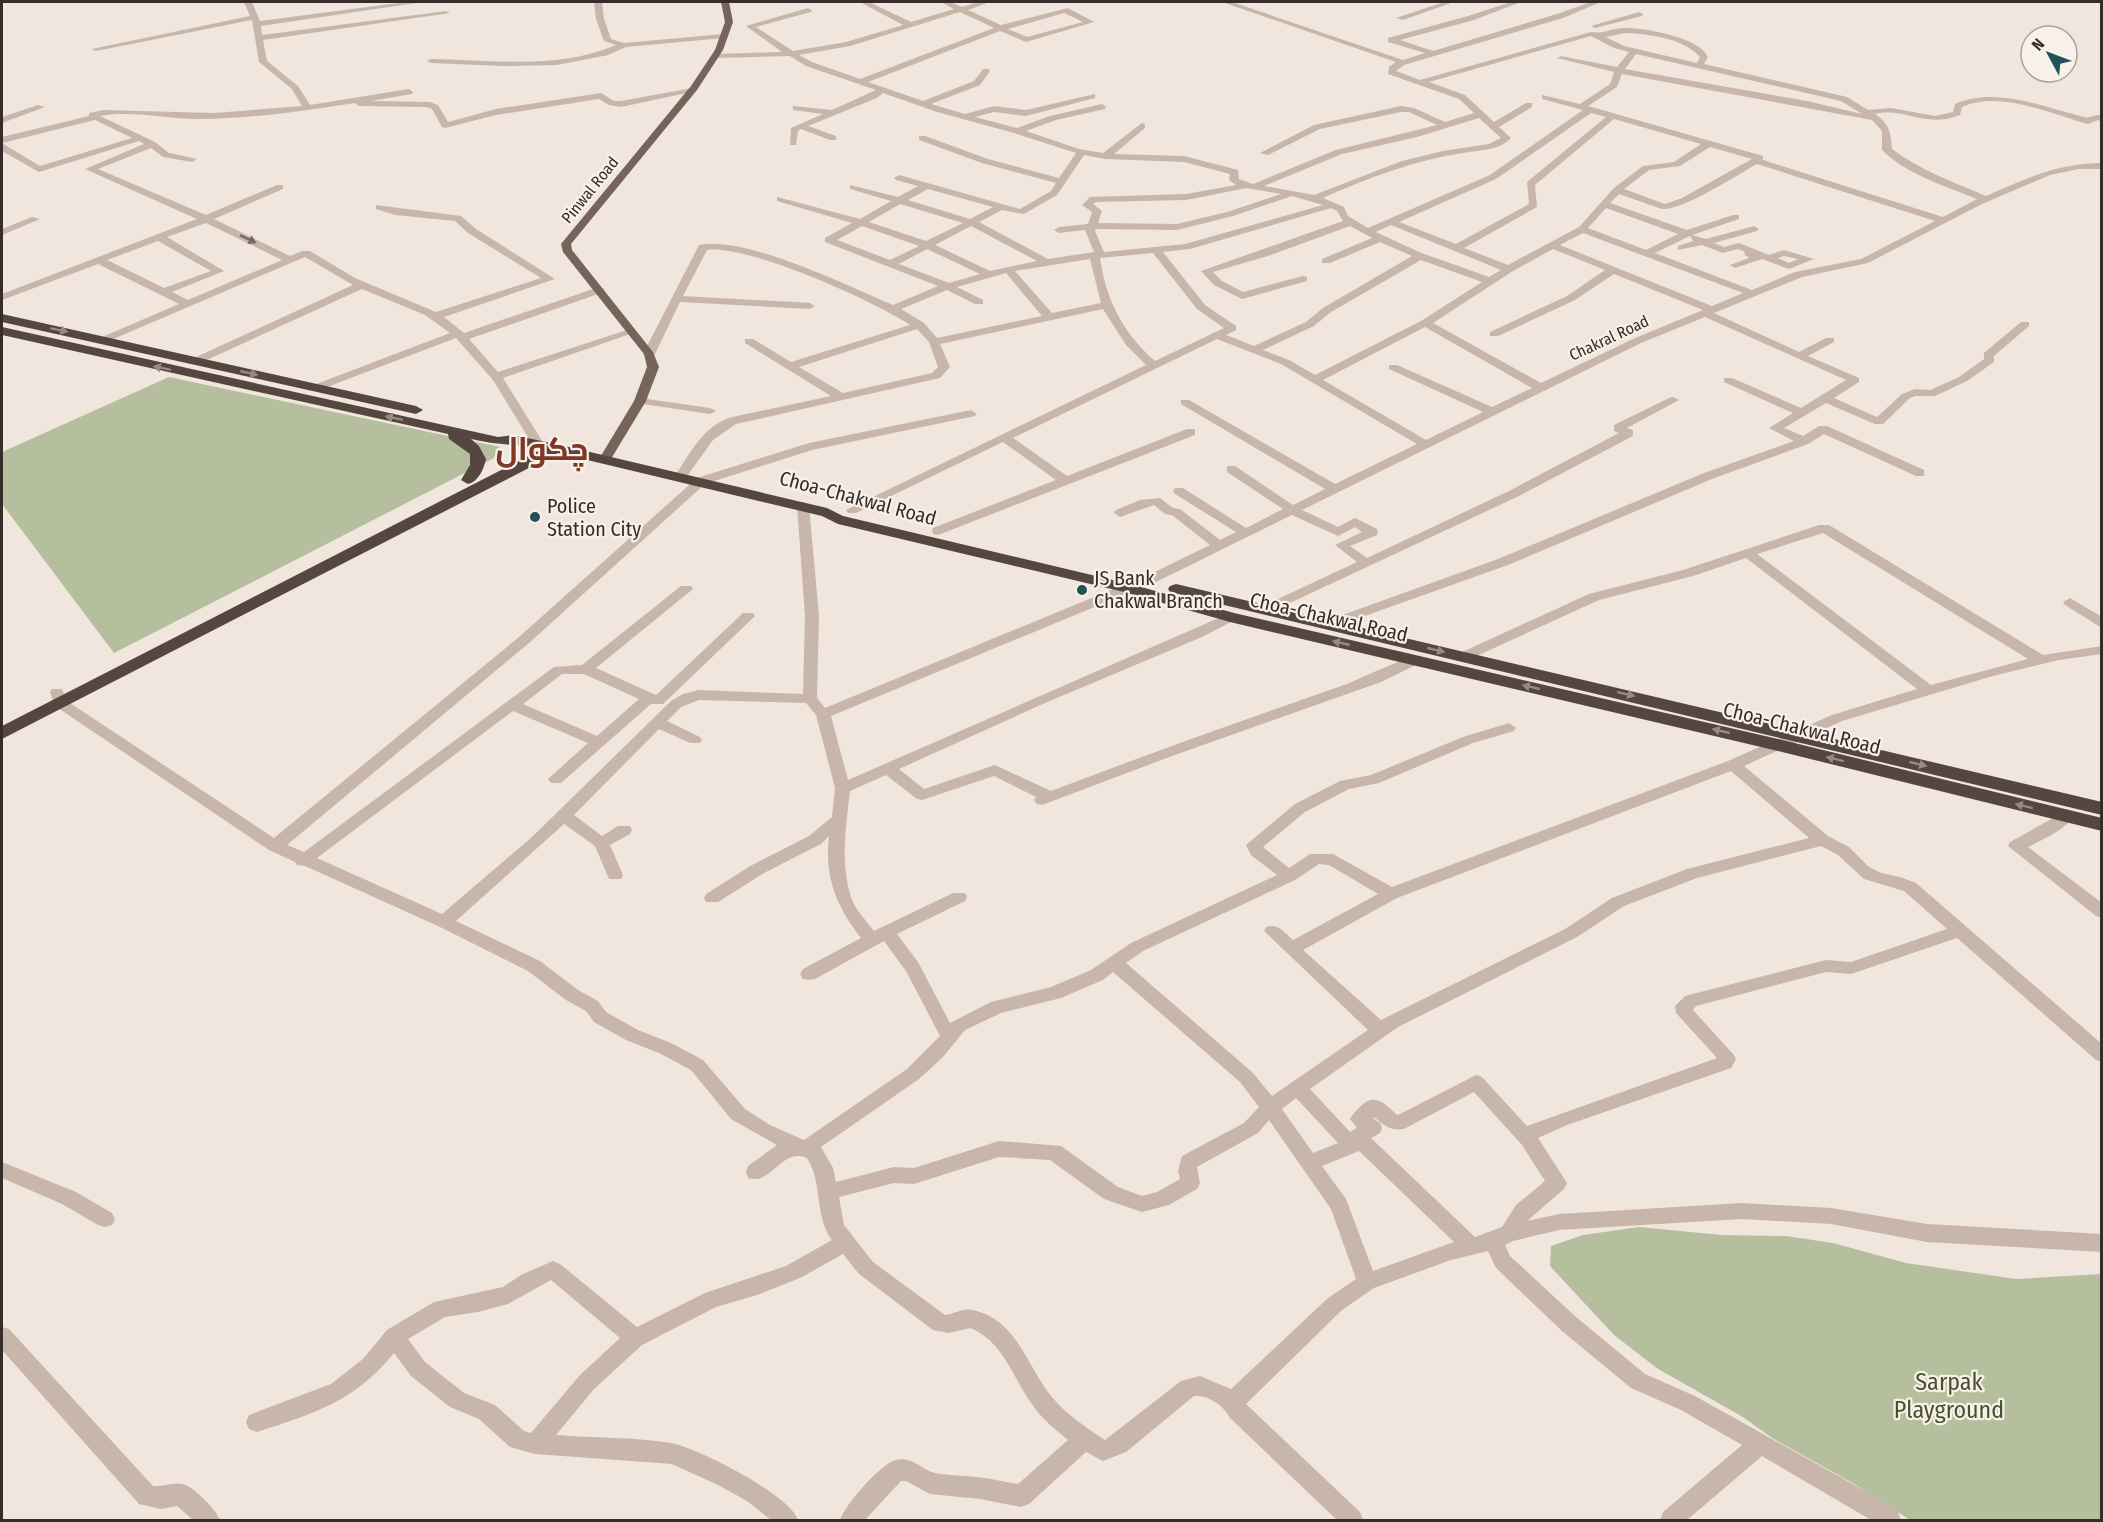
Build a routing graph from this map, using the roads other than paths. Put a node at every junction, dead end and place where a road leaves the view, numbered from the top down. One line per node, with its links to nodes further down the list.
1 (248, 2): 20 (street)
2 (420, 2): 20 (street)
3 (598, 2): 28 (street)
4 (725, 2): 25 (main road, Pinwal Road)
5 (864, 2): 22 (street)
6 (945, 2): 13 (street)
7 (986, 2): 13 (street)
8 (1226, 2): 36 (street)
9 (1450, 2): 12 (street)
10 (1517, 2): 19 (street)
11 (1597, 2): 15 (street)
12 (1432, 8): 18 (street); 19 (street)
13 (959, 9): 22 (street); 23 (street)
14 (808, 10): 31 (street)
15 (1572, 11): 21 (street); 32 (street)
16 (446, 13): 27 (street)
17 (1639, 14): 21 (street)
18 (1400, 18)
19 (1471, 18): 32 (street)
20 (256, 20): 27 (street); 29 (street)
21 (1606, 23): 24 (street)
22 (909, 25): 31 (street)
23 (1000, 28): 23 (street); 41 (street)
24 (1591, 34): 26 (street); 42 (street)
25 (724, 36): 28 (street); 33 (main road, Pinwal Road)
26 (1602, 36): 30 (street); 37 (street)
27 (258, 38): 54 (street)
28 (624, 45): 35 (street)
29 (96, 49)
30 (1634, 51): 37 (street); 38 (street)
31 (790, 54): 33 (street); 41 (street)
32 (1435, 54): 36 (street)
33 (715, 56): 45 (main road, Pinwal Road)
34 (1562, 58): 38 (street)
35 (430, 61)
36 (1401, 63): 42 (street)
37 (1699, 66): 40 (street)
38 (1619, 71): 43 (street); 56 (street)
39 (986, 72): 50 (street)
40 (1739, 75): 43 (street); 58 (street)
41 (862, 81): 44 (street)
42 (1421, 82): 59 (street)
43 (1722, 88): 65 (street)
44 (883, 89): 50 (street); 57 (street)
45 (692, 91): 49 (street); 147 (main road, Pinwal Road)
46 (409, 92): 54 (street)
47 (1092, 96): 62 (street)
48 (1545, 98): 56 (street)
49 (359, 103)
50 (923, 104): 62 (street)
51 (1529, 105): 70 (street)
52 (41, 107): 64 (street)
53 (1102, 107): 71 (street)
54 (307, 108): 61 (street)
55 (796, 108): 57 (street)
56 (1585, 108): 60 (street); 112 (street)
57 (834, 112): 67 (street)
58 (1868, 113): 63 (street); 65 (street)
59 (1478, 115): 69 (street); 70 (street)
60 (1613, 116): 78 (street); 124 (street)
61 (97, 117): 72 (street); 73 (street)
62 (964, 117): 71 (street)
63 (2102, 119)
64 (2, 120)
65 (1878, 120): 98 (street)
66 (2, 125): 72 (street)
67 (800, 126): 74 (street); 77 (street)
68 (1142, 126): 83 (street)
69 (1446, 126): 82 (street); 90 (street)
70 (1493, 127): 95 (street)
71 (1017, 131): 81 (street)
72 (16, 137): 76 (street)
73 (140, 138): 79 (street); 80 (street)
74 (833, 138)
75 (922, 138): 88 (street)
76 (2, 140)
77 (793, 143)
78 (1709, 143): 85 (street); 93 (street)
79 (152, 144): 84 (street); 107 (street)
80 (2, 147)
81 (1081, 152): 83 (street); 88 (street)
82 (1265, 153)
83 (1105, 156): 90 (street)
84 (192, 159)
85 (1758, 161): 96 (street); 108 (street)
86 (2102, 166): 98 (street, Chakral Road)
87 (899, 178): 89 (street)
88 (1060, 182): 103 (street)
89 (926, 186): 99 (street); 103 (street)
90 (1249, 186): 94 (street); 113 (street)
91 (279, 187): 107 (street)
92 (852, 187): 99 (street)
93 (1617, 189): 96 (street); 100 (street)
94 (1294, 193): 95 (street); 113 (street)
95 (1315, 198): 101 (street)
96 (1642, 198): 104 (street)
97 (780, 199): 109 (street)
98 (1985, 199): 108 (street, Chakral Road)
99 (898, 200): 109 (street); 110 (street)
100 (1603, 204): 104 (street); 114 (street)
101 (1332, 205): 111 (street); 127 (street)
102 (379, 207): 158 (street)
103 (1000, 207): 110 (street)
104 (1623, 210): 121 (street)
105 (1736, 217): 121 (street)
106 (35, 219): 117 (street)
107 (206, 219): 119 (street); 132 (street, one-way to 132)
108 (1943, 220): 142 (street, Chakral Road)
109 (860, 222): 122 (street); 136 (street)
110 (971, 222): 122 (street); 134 (street)
111 (1350, 222): 118 (street); 143 (street)
112 (1391, 222): 118 (street); 124 (street)
113 (1092, 226): 116 (street); 129 (street)
114 (1582, 229): 123 (street); 128 (street)
115 (1755, 229): 121 (street)
116 (1059, 230)
117 (2, 232)
118 (1368, 232): 120 (street)
119 (159, 237): 131 (street); 148 (street)
120 (1381, 238): 130 (street); 135 (street)
121 (1698, 239): 125 (street); 126 (street); 128 (street)
122 (927, 245): 136 (street); 141 (street)
123 (1552, 245): 139 (street); 140 (street)
124 (1456, 248): 139 (street)
125 (1682, 248)
126 (1736, 249): 133 (street); 137 (street); 142 (street)
127 (1156, 250): 129 (street); 167 (street)
128 (1648, 253): 149 (street)
129 (1097, 255): 134 (street); 154 (street)
130 (1420, 256): 144 (street); 173 (street)
131 (99, 260): 148 (street); 150 (street)
132 (290, 260): 145 (street); 153 (street)
133 (1773, 260)
134 (1044, 261): 138 (street)
135 (1326, 261)
136 (891, 264): 146 (street)
137 (1735, 265)
138 (1008, 269): 141 (street); 159 (street)
139 (1509, 269): 144 (street)
140 (1612, 270): 157 (street); 166 (street)
141 (988, 274): 146 (street)
142 (1799, 274): 149 (street, Chakral Road)
143 (1303, 279)
144 (1492, 282): 161 (street)
145 (361, 285): 158 (street); 176 (street)
146 (947, 286): 152 (street); 156 (street)
147 (600, 290): 165 (main road, Pinwal Road); 168 (street)
148 (163, 292): 153 (street)
149 (1751, 293): 157 (street, Chakral Road)
150 (2, 297)
151 (676, 299): 155 (street); 156 (street); 174 (street)
152 (979, 302)
153 (187, 304): 169 (street)
154 (1106, 305): 159 (street); 177 (street)
155 (810, 306)
156 (892, 309): 163 (street)
157 (1710, 311): 175 (street); 184 (street, Chakral Road)
158 (436, 316): 168 (street)
159 (1049, 317): 172 (street)
160 (2, 318): 169 (highway, one-way to 169)
161 (1425, 322): 181 (street); 184 (street)
162 (2025, 324): 186 (street)
163 (920, 325): 172 (street); 178 (street)
164 (2, 331): 194 (highway, one-way to 164)
165 (631, 332): 174 (main road, Pinwal Road); 180 (street)
166 (1494, 334)
167 (1215, 335): 173 (street); 177 (street)
168 (459, 336): 180 (street); 183 (street)
169 (104, 340): 176 (highway)
170 (1830, 340): 175 (street)
171 (749, 341): 178 (street)
172 (934, 342): 185 (street)
173 (1254, 350): 181 (street)
174 (649, 354): 188 (main road)
175 (1799, 356): 186 (street)
176 (195, 361): 183 (highway, one-way to 183)
177 (1153, 365): 196 (street)
178 (790, 366): 185 (street)
179 (1393, 367): 191 (street)
180 (495, 377): 199 (street)
181 (1316, 379): 200 (street)
182 (1728, 380): 192 (street)
183 (315, 388): 197 (highway)
184 (1541, 388): 191 (street, Chakral Road)
185 (840, 396): 205 (street)
186 (1825, 398): 192 (street)
187 (1673, 400): 220 (street)
188 (640, 402): 190 (street); 202 (main road)
189 (1185, 402): 209 (street)
190 (710, 411)
191 (1493, 412): 200 (street, Chakral Road)
192 (1801, 412): 198 (street)
193 (971, 414): 207 (street)
194 (422, 424): 197 (highway); 206 (highway)
195 (1191, 432): 208 (street)
196 (1004, 437): 208 (street); 212 (street)
197 (513, 439): 199 (highway, Choa-Chakwal Road)
198 (1804, 441): 204 (street); 229 (street)
199 (538, 444): 201 (highway, Choa-Chakwal Road); 206 (highway)
200 (1427, 445): 209 (street, Chakral Road)
201 (556, 448): 202 (highway, Choa-Chakwal Road); 236 (highway)
202 (605, 459): 205 (highway, Choa-Chakwal Road)
203 (1231, 469): 213 (street)
204 (1920, 473)
205 (681, 476): 207 (highway, Choa-Chakwal Road)
206 (468, 480): 236 (highway)
207 (700, 481): 211 (highway, Choa-Chakwal Road); 261 (street)
208 (1065, 481): 216 (street)
209 (1336, 490): 213 (street, Chakral Road)
210 (1179, 491): 217 (street)
211 (803, 506): 214 (highway, Choa-Chakwal Road); 238 (street)
212 (852, 510): 214 (highway); 216 (highway)
213 (1293, 510): 217 (street, Chakral Road); 220 (street)
214 (827, 513): 222 (highway, Choa-Chakwal Road)
215 (1120, 513): 218 (street)
216 (938, 531): 221 (highway)
217 (1246, 533): 218 (street, Chakral Road)
218 (1219, 546): 221 (street, Chakral Road)
219 (1747, 553): 231 (street); 233 (street); 235 (street)
220 (1365, 562): 225 (street)
221 (1145, 582): 225 (highway)
222 (1128, 588): 227 (highway, Choa-Chakwal Road); 240 (street)
223 (686, 589): 234 (street)
224 (2070, 602): 228 (street)
225 (1266, 610): 229 (highway)
226 (748, 616): 237 (street)
227 (1230, 617): 232 (highway, Choa-Chakwal Road, one-way to 227); 250 (street)
228 (2102, 624)
229 (1328, 625): 231 (highway, one-way to 231)
230 (2102, 650): 233 (street)
231 (1465, 656): 245 (highway, one-way to 245)
232 (1415, 660): 248 (highway, Choa-Chakwal Road, one-way to 232); 250 (street)
233 (2040, 660): 235 (street)
234 (586, 669): 237 (street); 239 (street)
235 (1928, 690): 245 (street)
236 (59, 698): 241 (highway); 244 (highway); 261 (street)
237 (649, 698): 247 (street)
238 (810, 699): 240 (street); 242 (street)
239 (512, 705): 247 (street); 262 (street)
240 (823, 714): 252 (street)
241 (2, 721)
242 (657, 722): 246 (street); 254 (street)
243 (1509, 728): 264 (street)
244 (2, 733)
245 (1799, 735): 248 (street); 253 (highway, one-way to 253)
246 (695, 740)
247 (598, 742): 251 (street)
248 (1778, 745): 249 (street); 255 (highway, Choa-Chakwal Road, one-way to 248)
249 (1733, 765): 259 (street); 265 (street)
250 (888, 768): 252 (street)
251 (556, 779)
252 (843, 788): 256 (street)
253 (2102, 809)
254 (563, 815): 260 (street); 269 (street)
255 (2066, 816): 257 (highway, Choa-Chakwal Road); 268 (street)
256 (839, 819): 267 (street); 272 (street)
257 (2102, 825)
258 (624, 830): 260 (street)
259 (1822, 840): 271 (street); 276 (street)
260 (601, 843): 263 (street)
261 (275, 846): 262 (street)
262 (303, 861): 269 (street)
263 (615, 874)
264 (1289, 876): 265 (street); 274 (street)
265 (1391, 894): 273 (street)
266 (959, 897): 272 (street)
267 (712, 898)
268 (2102, 912)
269 (444, 922): 283 (street)
270 (1272, 931): 273 (street)
271 (1959, 931): 278 (street); 281 (street)
272 (880, 936): 275 (street); 277 (street)
273 (1291, 949): 276 (street)
274 (1114, 963): 277 (street); 280 (street)
275 (809, 974)
276 (1380, 1030): 279 (street)
277 (949, 1037): 283 (street)
278 (2102, 1055)
279 (1298, 1088): 280 (street); 282 (street)
280 (1270, 1107): 284 (street); 287 (street)
281 (1525, 1135): 282 (street); 289 (street)
282 (1357, 1144): 284 (street); 292 (street)
283 (802, 1147): 286 (street); 287 (street)
284 (1310, 1162): 293 (street)
285 (2, 1170): 288 (street)
286 (755, 1172)
287 (827, 1192): 290 (street)
288 (105, 1219)
289 (1501, 1237): 291 (street); 292 (street); 301 (street)
290 (846, 1242): 296 (street); 299 (street)
291 (2102, 1243)
292 (1472, 1246): 293 (street)
293 (1367, 1282): 297 (street)
294 (2, 1336): 302 (street)
295 (394, 1337): 296 (street); 298 (street); 300 (street)
296 (635, 1338): 300 (street)
297 (1234, 1403): 299 (street); 305 (street)
298 (257, 1422)
299 (1084, 1440): 304 (street)
300 (535, 1444): 303 (street)
301 (1760, 1444): 306 (street); 307 (street)
302 (209, 1521)
303 (787, 1521)
304 (851, 1521)
305 (1352, 1521)
306 (1671, 1521)
307 (1890, 1521)

